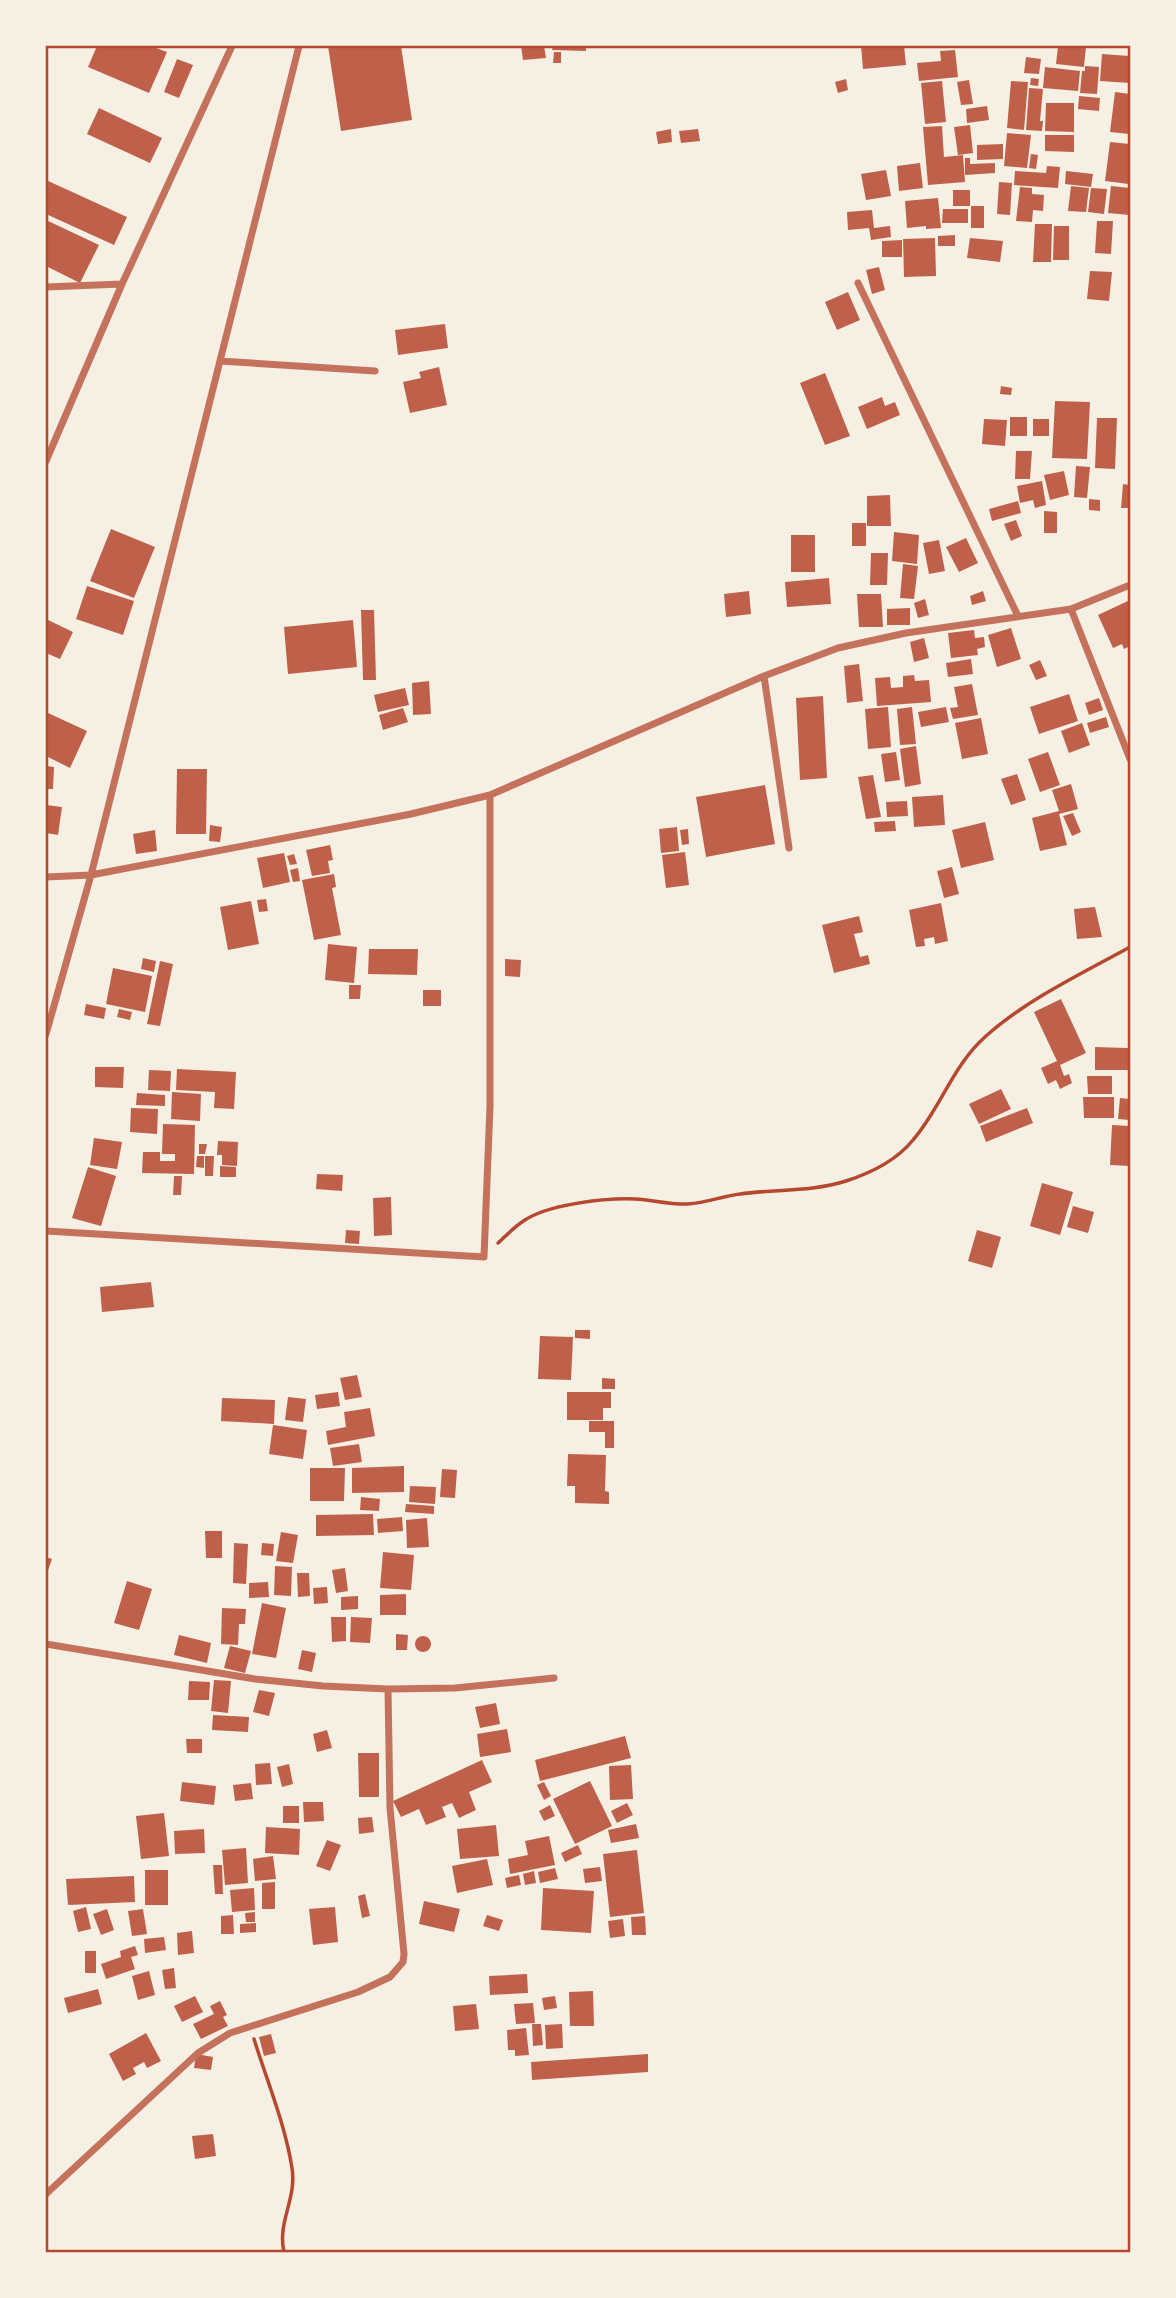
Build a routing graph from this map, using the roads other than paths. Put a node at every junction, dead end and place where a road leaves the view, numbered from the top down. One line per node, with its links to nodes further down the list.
1 (232, 46): 4 (street)
2 (299, 46): 6 (street)
3 (858, 283): 11 (street)
4 (122, 284): 5 (street); 8 (street)
5 (46, 287)
6 (220, 361): 7 (street); 16 (street)
7 (375, 371)
8 (46, 461)
9 (1130, 585): 10 (street)
10 (1071, 609): 11 (street); 13 (street)
11 (1018, 616): 12 (street)
12 (764, 676): 14 (street); 15 (street)
13 (1130, 759)
14 (490, 795): 16 (street); 19 (street)
15 (789, 848)
16 (91, 875): 17 (street); 18 (street)
17 (46, 877)
18 (46, 1034)
19 (46, 1231)
20 (46, 1644): 22 (street)
21 (554, 1678): 22 (street)
22 (388, 1689): 23 (street)
23 (46, 2194)

